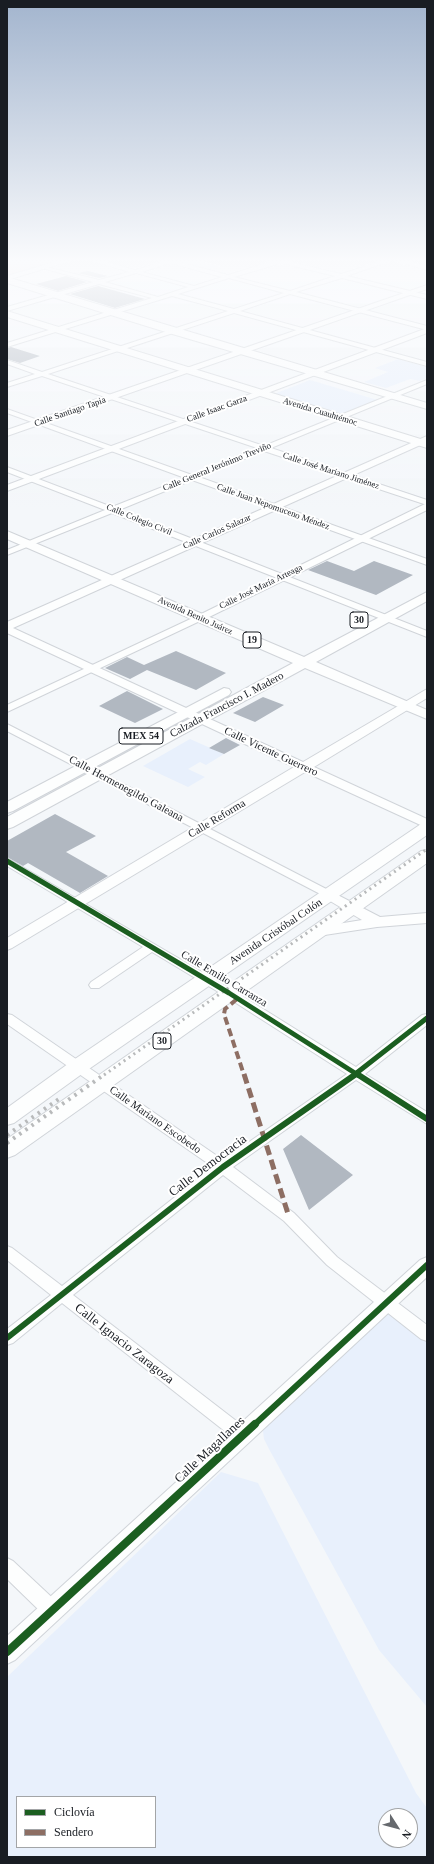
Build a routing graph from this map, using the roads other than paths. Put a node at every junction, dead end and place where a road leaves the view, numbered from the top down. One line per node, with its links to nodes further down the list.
1 (117, 348): 10 (highway, Avenida Cuauhtémoc); 12 (street)
2 (229, 348): 7 (highway)
3 (253, 348): 7 (street, Calle Santiago Tapia)
4 (367, 348): 6 (street)
5 (379, 348): 6 (street, Calle Isaac Garza)
6 (374, 350): 9 (street); 11 (street, Calle Isaac Garza)
7 (242, 352): 10 (street, Calle Santiago Tapia); 11 (highway)
8 (7, 362): 12 (street, Calle José Mariano Jiménez)
9 (427, 364)
10 (186, 370): 15 (highway, Avenida Cuauhtémoc); 17 (street, Calle Santiago Tapia)
11 (315, 373): 15 (street, Calle Isaac Garza); 16 (highway)
12 (42, 374): 14 (street); 17 (street, Calle José Mariano Jiménez)
13 (427, 382): 16 (street, Calle General Jerónimo Treviño)
14 (7, 385)
15 (260, 394): 20 (highway, Avenida Cuauhtémoc); 22 (street, Calle Isaac Garza)
16 (394, 396): 18 (highway); 20 (street, Calle General Jerónimo Treviño)
17 (111, 397): 21 (street, Calle Santiago Tapia); 22 (street, Calle José Mariano Jiménez)
18 (427, 406)
19 (7, 411): 21 (street, Calle Juan Nepomuceno Méndez)
20 (339, 418): 24 (highway, Avenida Cuauhtémoc); 26 (street, Calle General Jerónimo Treviño)
21 (39, 422): 23 (street, Calle Santiago Tapia); 25 (street, Calle Juan Nepomuceno Méndez)
22 (183, 422): 25 (street, Calle Isaac Garza); 26 (street, Calle José Mariano Jiménez)
23 (7, 433)
24 (424, 442): 28 (street, Calle Carlos Salazar)
25 (112, 449): 29 (street, Calle Juan Nepomuceno Méndez); 30 (street, Calle Isaac Garza)
26 (263, 449): 28 (street, Calle José Mariano Jiménez); 29 (street, Calle General Jerónimo Treviño)
27 (7, 469): 30 (street, Calle Colegio Civil)
28 (344, 476): 32 (street, Calle José Mariano Jiménez); 33 (street, Calle Carlos Salazar)
29 (191, 477): 33 (street, Calle Juan Nepomuceno Méndez); 34 (street, Calle General Jerónimo Treviño)
30 (31, 479): 31 (street, Calle Isaac Garza); 34 (street, Calle Colegio Civil)
31 (7, 488)
32 (427, 505): 36 (street, Calle José María Arteaga)
33 (272, 507): 36 (street, Calle Juan Nepomuceno Méndez); 37 (street, Calle Carlos Salazar)
34 (113, 510): 37 (street, Calle Colegio Civil); 38 (street, Calle General Jerónimo Treviño)
35 (7, 535): 38 (main road, Avenida Benito Juárez / 19)
36 (361, 538): 40 (street, Calle Juan Nepomuceno Méndez); 41 (street, Calle José María Arteaga)
37 (194, 542): 41 (street, Calle Colegio Civil); 42 (street, Calle Carlos Salazar)
38 (29, 544): 39 (street, Calle General Jerónimo Treviño); 42 (main road, Avenida Benito Juárez / 19)
39 (7, 553)
40 (427, 562)
41 (281, 577): 45 (street, Calle Colegio Civil); 46 (street, Calle José María Arteaga)
42 (112, 580): 46 (main road, Avenida Benito Juárez / 19); 48 (street, Calle Carlos Salazar)
43 (427, 583): 45 (main road, Calzada Francisco I. Madero / 30)
44 (427, 596): 47 (main road, Calzada Francisco I. Madero / 30)
45 (372, 613): 47 (street, Calle Colegio Civil); 50 (main road, Calzada Francisco I. Madero / 30)
46 (199, 618): 50 (main road, Avenida Benito Juárez / 19); 52 (street, Calle José María Arteaga)
47 (386, 618): 49 (street, Calle Colegio Civil); 51 (main road, Calzada Francisco I. Madero / 30)
48 (7, 628): 52 (street, Calle Vicente Guerrero)
49 (427, 634)
50 (291, 658): 51 (main road, Avenida Benito Juárez / 19); 56 (main road, Calzada Francisco I. Madero / MEX 54)
51 (304, 664): 54 (main road, Avenida Benito Juárez / 19); 58 (main road, Calzada Francisco I. Madero / MEX 54)
52 (91, 668): 55 (street, Calle José María Arteaga); 56 (street, Calle Vicente Guerrero)
53 (427, 693): 54 (street, Calle Reforma)
54 (406, 706): 57 (main road, Avenida Benito Juárez / 19); 60 (street, Calle Reforma)
55 (7, 708)
56 (186, 712): 58 (street, Calle Vicente Guerrero); 61 (main road, Calzada Francisco I. Madero / MEX 54)
57 (427, 715)
58 (200, 719): 60 (street, Calle Vicente Guerrero); 61 (main road, Calzada Francisco I. Madero / MEX 54)
59 (7, 727): 61 (street, Calle Hermenegildo Galeana)
60 (303, 766): 64 (street, Calle Vicente Guerrero); 66 (street, Calle Reforma)
61 (90, 771): 62 (main road, Calzada Francisco I. Madero / MEX 54); 63 (main road, Calzada Francisco I. Madero / MEX 54); 66 (street, Calle Hermenegildo Galeana)
62 (7, 808)
63 (7, 824)
64 (427, 824)
65 (427, 827): 69 (main road, Avenida Cristóbal Colón / 30)
66 (201, 829): 69 (street, Calle Hermenegildo Galeana); 70 (street, Calle Reforma)
67 (427, 855): 71 (main road, Avenida Cristóbal Colón / 30)
68 (7, 861): 70 (street, Calle Emilio Carranza)
69 (330, 895): 71 (street); 77 (main road, Avenida Cristóbal Colón / 30)
70 (77, 902): 75 (street, Calle Reforma); 76 (street, Calle Emilio Carranza)
71 (353, 908): 73 (street); 74 (main road, Avenida Cristóbal Colón / 30)
72 (427, 918): 73 (street)
73 (377, 922): 74 (street)
74 (318, 931): 79 (main road, 30)
75 (7, 945)
76 (151, 947): 77 (street, Calle Emilio Carranza); 78 (street)
77 (206, 980): 79 (street, Calle Emilio Carranza); 82 (main road, Avenida Cristóbal Colón / 30)
78 (95, 985)
79 (229, 994): 83 (street, Calle Emilio Carranza); 84 (main road, 30)
80 (7, 1018): 82 (street, Calle Mariano Escobedo)
81 (427, 1018): 83 (street, Calle Democracia)
82 (79, 1066): 84 (street, Calle Mariano Escobedo); 85 (main road, Avenida Cristóbal Colón / 30)
83 (356, 1074): 86 (street, Calle Emilio Carranza); 88 (street, Calle Democracia)
84 (102, 1084): 87 (main road, 30); 88 (street, Calle Mariano Escobedo)
85 (7, 1118)
86 (427, 1119)
87 (7, 1150)
88 (223, 1168): 91 (street, Calle Democracia); 92 (street, Calle Mariano Escobedo)
89 (7, 1252): 91 (street, Calle Ignacio Zaragoza)
90 (427, 1265): 92 (street, Calle Magallanes)
91 (60, 1295): 94 (street, Calle Democracia); 95 (street, Calle Ignacio Zaragoza)
92 (384, 1303): 93 (street, Calle Mariano Escobedo); 95 (street, Calle Magallanes)
93 (427, 1334)
94 (7, 1338)
95 (242, 1436): 97 (street, Calle Magallanes)
96 (7, 1566): 97 (street)
97 (52, 1610): 98 (street, Calle Magallanes)
98 (7, 1652)

